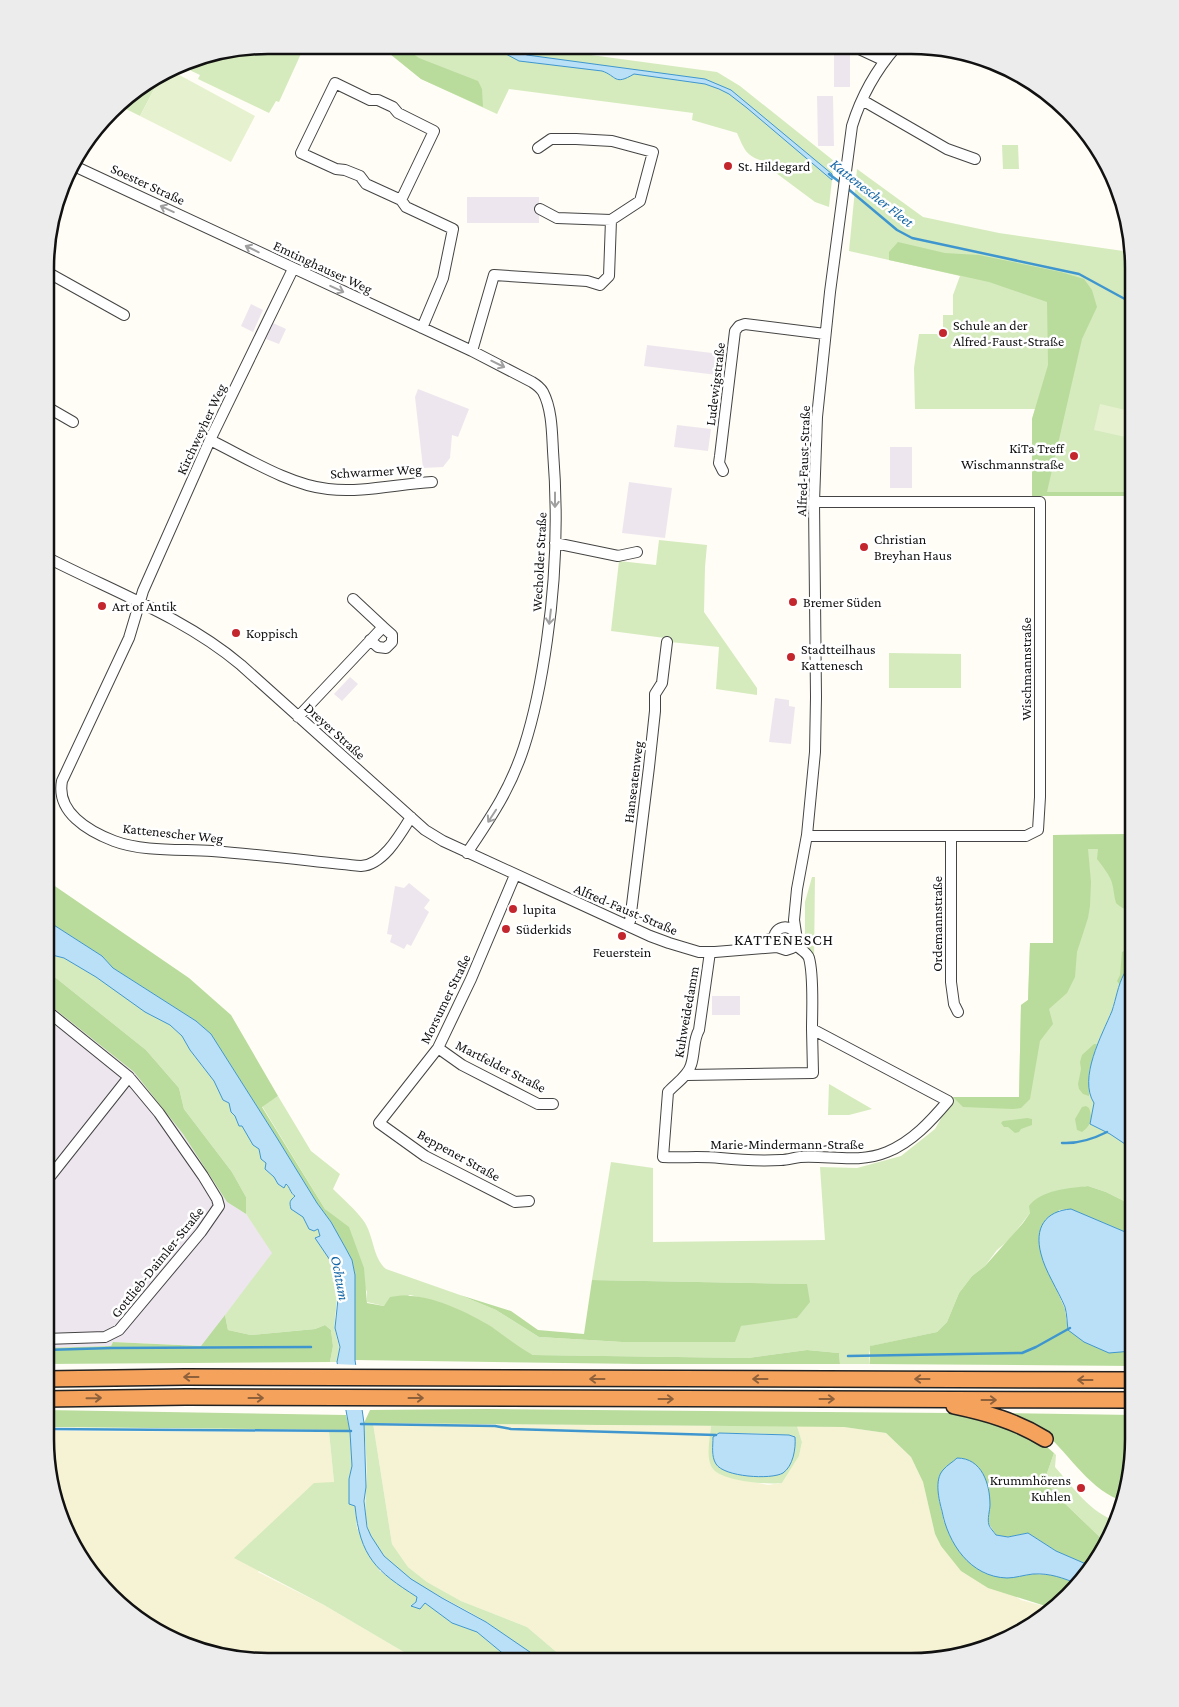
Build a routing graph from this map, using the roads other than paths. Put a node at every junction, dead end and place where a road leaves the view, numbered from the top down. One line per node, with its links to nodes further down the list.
1 (870, 54): 3 (street)
2 (890, 54): 3 (street, Alfred-Faust-Straße)
3 (885, 61): 4 (street, Alfred-Faust-Straße)
4 (862, 100): 6 (street); 16 (street, Alfred-Faust-Straße)
5 (538, 148): 10 (street)
6 (975, 159)
7 (79, 168): 11 (street, Soester Straße, one-way to 7)
8 (401, 200): 8 (street); 15 (street)
9 (540, 209): 10 (street)
10 (611, 220): 17 (street)
11 (212, 229): 12 (street, Emtinghauser Weg, one-way to 11)
12 (293, 269): 15 (street, Emtinghauser Weg, one-way to 15); 20 (street, Kirchweyher Weg)
13 (54, 276): 14 (street)
14 (124, 315)
15 (422, 328): 17 (street, Wecholder Straße)
16 (825, 334): 21 (street, Ludewigstraße); 23 (street, Alfred-Faust-Straße)
17 (472, 351): 24 (street, Wecholder Straße, one-way to 24)
18 (54, 411): 19 (street)
19 (73, 422)
20 (210, 440): 22 (street, Schwarmer Weg); 28 (street, Kirchweyher Weg)
21 (723, 472)
22 (432, 482)
23 (814, 502): 34 (street, Alfred-Faust-Straße); 35 (street, Wischmannstraße)
24 (555, 543): 25 (street); 36 (street, Wecholder Straße, one-way to 36)
25 (636, 552)
26 (54, 561): 28 (street)
27 (353, 599): 29 (street)
28 (139, 603): 32 (street, Dreyer Straße); 33 (street, Kattenescher Weg)
29 (383, 627): 30 (street); 30 (street)
30 (370, 640): 32 (street)
31 (667, 642): 39 (street, Hanseatenweg)
32 (298, 717): 33 (street, Dreyer Straße)
33 (411, 817): 36 (street, Dreyer Straße)
34 (808, 835): 35 (street, Wischmannstraße); 38 (street, Alfred-Faust-Straße)
35 (951, 836): 45 (street, Ordemannstraße)
36 (467, 853): 37 (street, Dreyer Straße)
37 (515, 876): 39 (street, Alfred-Faust-Straße); 48 (street, Morsumer Straße)
38 (797, 889): 40 (street, Alfred-Faust-Straße); 41 (street, Alfred-Faust-Straße)
39 (628, 926): 44 (street, Alfred-Faust-Straße)
40 (784, 926): 41 (street); 42 (street, Alfred-Faust-Straße)
41 (795, 932): 43 (street, Alfred-Faust-Straße)
42 (775, 942): 43 (street, Alfred-Faust-Straße); 44 (street, Alfred-Faust-Straße)
43 (795, 944): 47 (street)
44 (710, 952): 49 (street, Kuhweidedamm)
45 (958, 1012)
46 (54, 1016): 50 (street)
47 (812, 1029): 49 (street); 53 (street, Marie-Mindermann-Straße)
48 (438, 1048): 51 (street, Martfelder Straße); 52 (street, Morsumer Straße)
49 (687, 1075): 53 (street, Kuhweidedamm)
50 (129, 1077): 54 (street); 56 (street, Gottlieb-Daimler-Straße)
51 (553, 1104)
52 (379, 1123): 55 (street, Beppener Straße)
53 (663, 1157)
54 (54, 1172)
55 (528, 1201)
56 (54, 1339)
57 (54, 1379): 58 (highway, one-way to 57)
58 (1125, 1380)
59 (54, 1399): 60 (highway, one-way to 60)
60 (923, 1400): 61 (highway, one-way to 61); 62 (highway)
61 (1125, 1400)
62 (1045, 1439)

